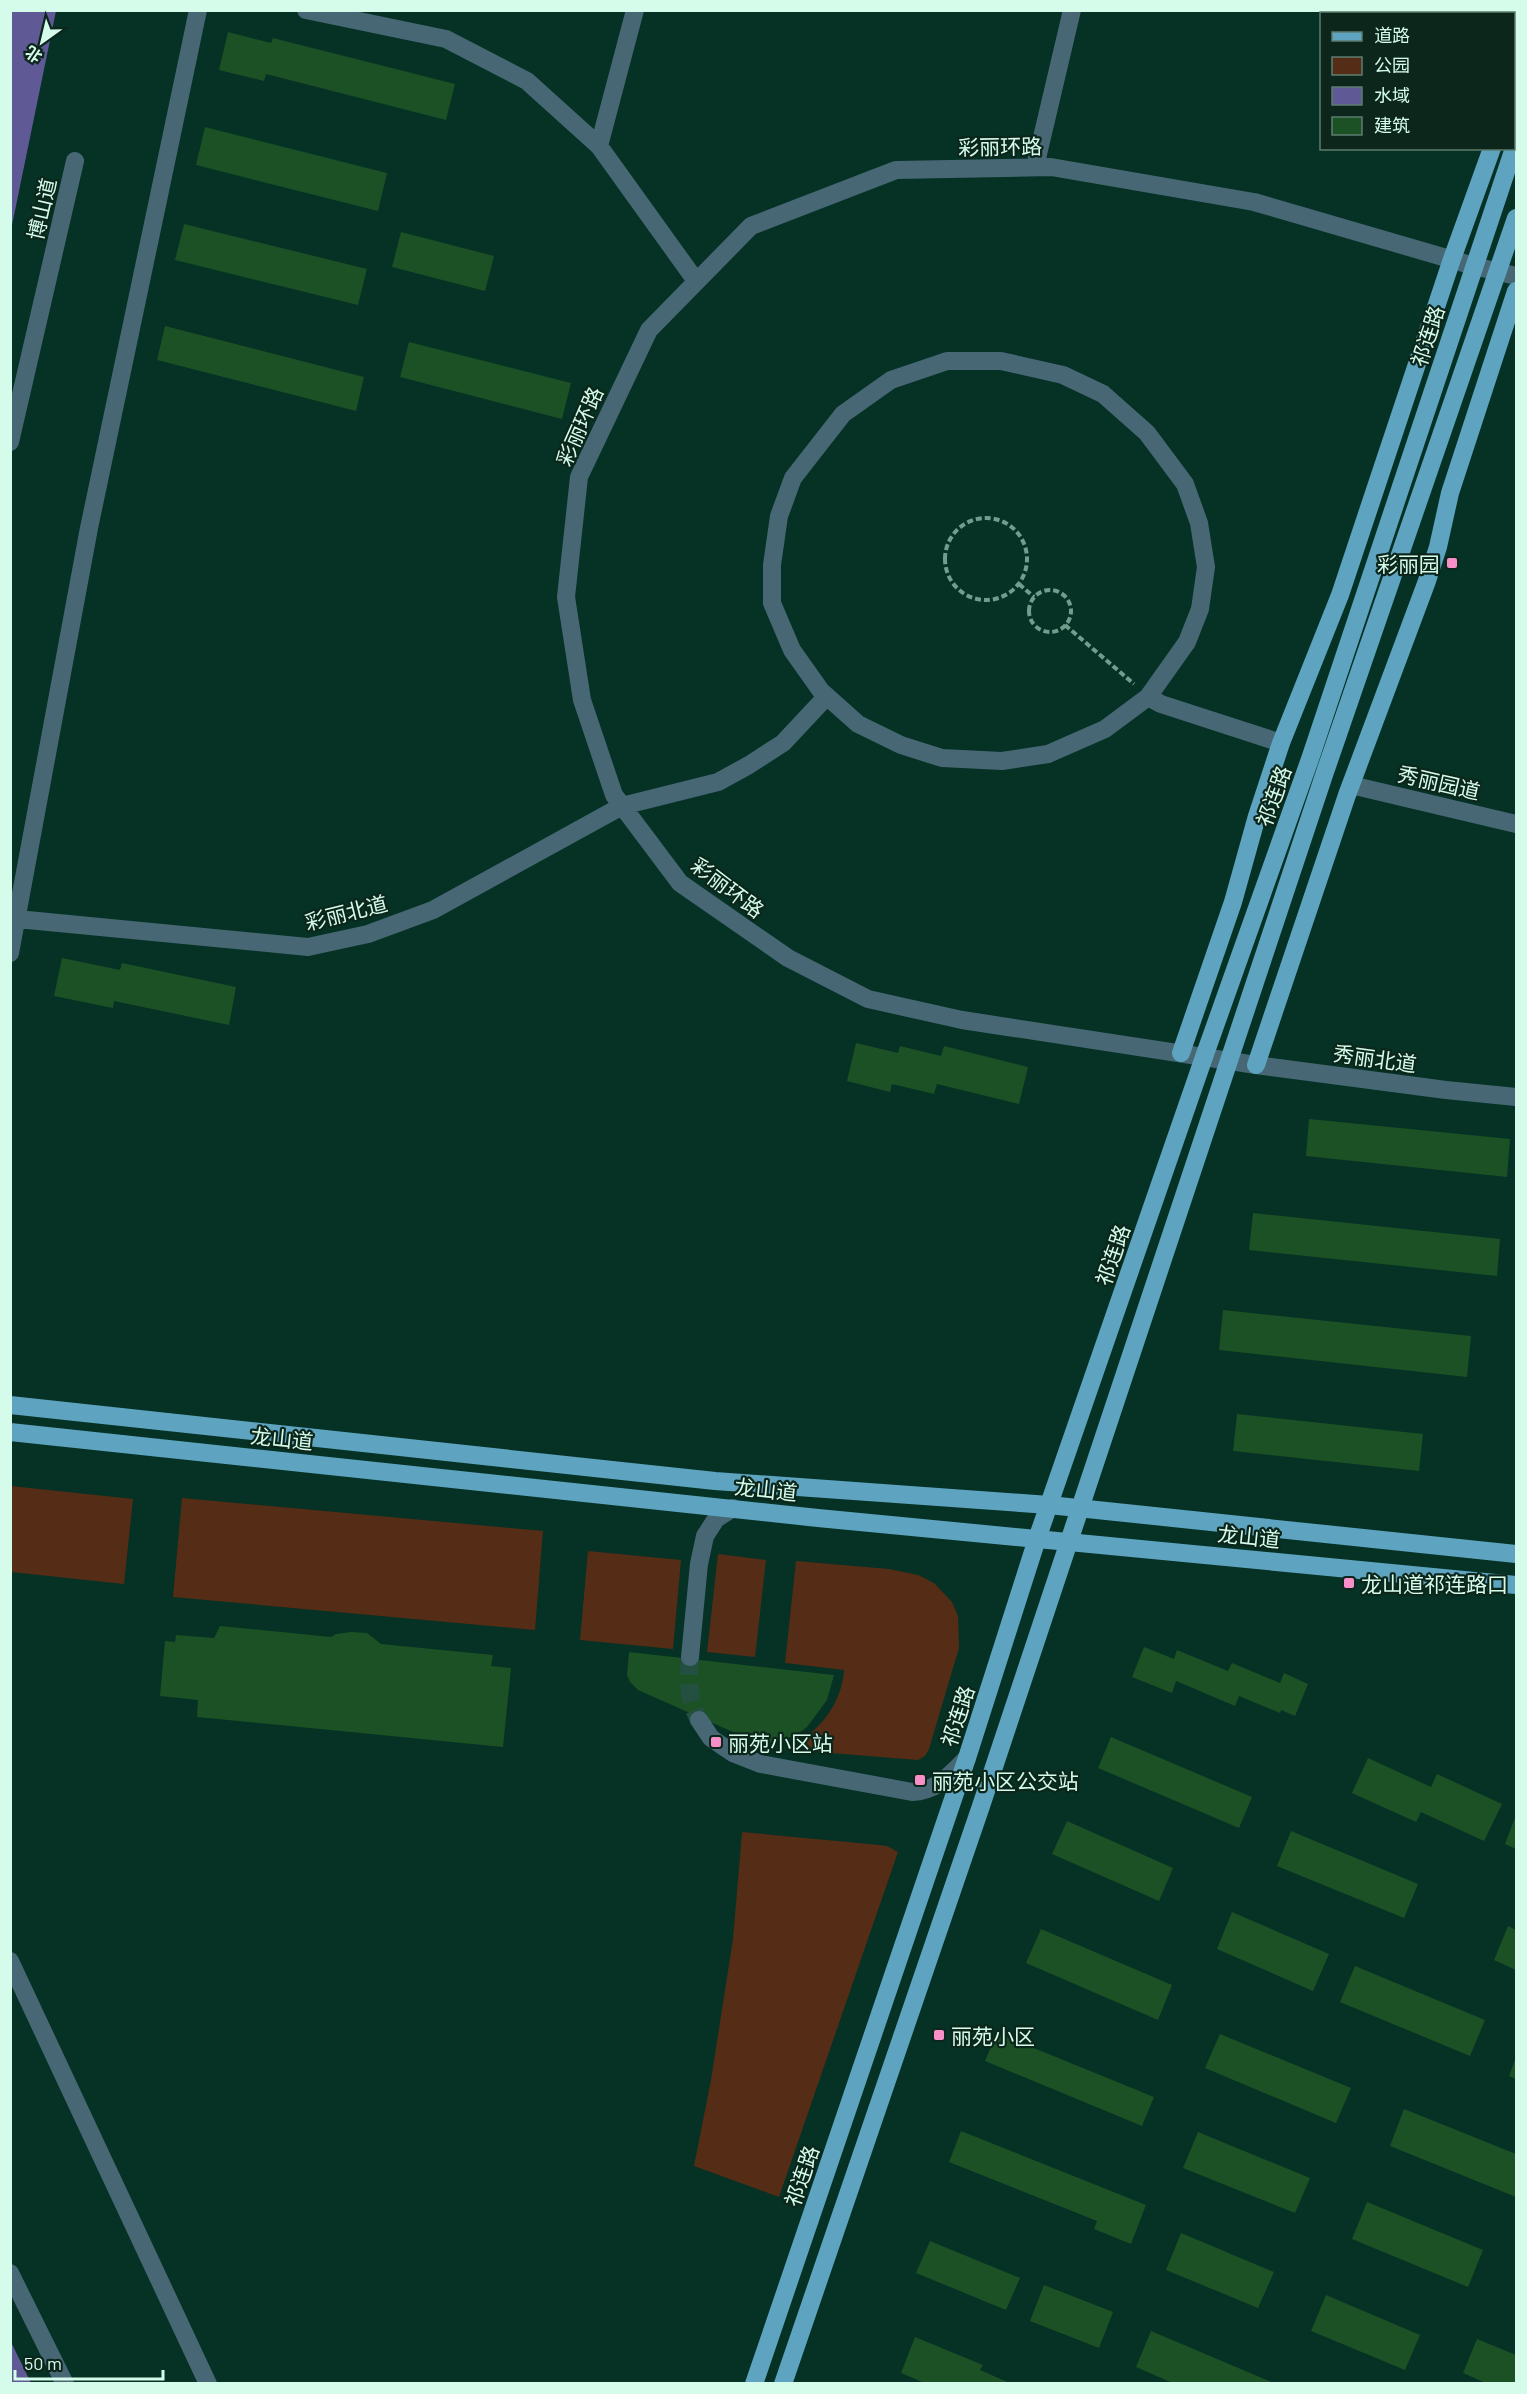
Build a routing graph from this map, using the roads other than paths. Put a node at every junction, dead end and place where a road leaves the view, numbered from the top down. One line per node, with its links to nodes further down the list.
1 (198, 10): 23 (street)
2 (306, 10): 5 (street)
3 (635, 10): 5 (street)
4 (1072, 10): 9 (street)
5 (599, 146): 14 (street)
6 (1491, 150): 11 (main road)
7 (1513, 150): 12 (main road, 祁连路)
8 (75, 161): 16 (street, 博山道)
9 (1035, 167): 11 (street, 彩丽环路); 14 (street, 彩丽环路)
10 (1516, 218): 13 (main road, 祁连路)
11 (1452, 260): 12 (street, 彩丽环路); 19 (main road)
12 (1474, 266): 13 (street, 彩丽环路); 26 (main road, 祁连路)
13 (1508, 273): 27 (main road, 祁连路)
14 (696, 281): 21 (street, 彩丽环路)
15 (1516, 291): 20 (main road)
16 (10, 442)
17 (827, 696): 18 (street); 18 (street); 21 (street, 彩丽北道)
18 (1148, 697): 19 (street)
19 (1281, 743): 25 (main road)
20 (1351, 785): 22 (street, 秀丽园道); 28 (main road)
21 (622, 806): 23 (street, 彩丽北道); 25 (street, 彩丽环路)
22 (1516, 824)
23 (17, 919): 24 (street)
24 (10, 953)
25 (1181, 1053): 26 (street, 彩丽环路)
26 (1204, 1057): 27 (street, 彩丽环路); 32 (main road, 祁连路)
27 (1229, 1060): 28 (street, 秀丽北道); 34 (main road, 祁连路)
28 (1256, 1065): 29 (street, 秀丽北道)
29 (1516, 1097)
30 (10, 1405): 32 (main road, 龙山道)
31 (10, 1432): 33 (main road, 龙山道)
32 (1049, 1505): 34 (main road, 龙山道); 35 (main road, 祁连路)
33 (733, 1508): 35 (main road, 龙山道); 39 (street)
34 (1080, 1508): 36 (main road, 祁连路); 37 (main road, 龙山道)
35 (1037, 1539): 36 (main road, 龙山道); 41 (main road, 祁连路)
36 (1068, 1541): 38 (main road, 龙山道); 47 (main road, 祁连路)
37 (1516, 1554)
38 (1516, 1585)
39 (690, 1657)
40 (699, 1720): 41 (street)
41 (967, 1758): 46 (main road, 祁连路)
42 (10, 1961): 45 (street)
43 (10, 2273): 44 (street)
44 (65, 2384)
45 (208, 2384)
46 (754, 2384)
47 (783, 2384)

